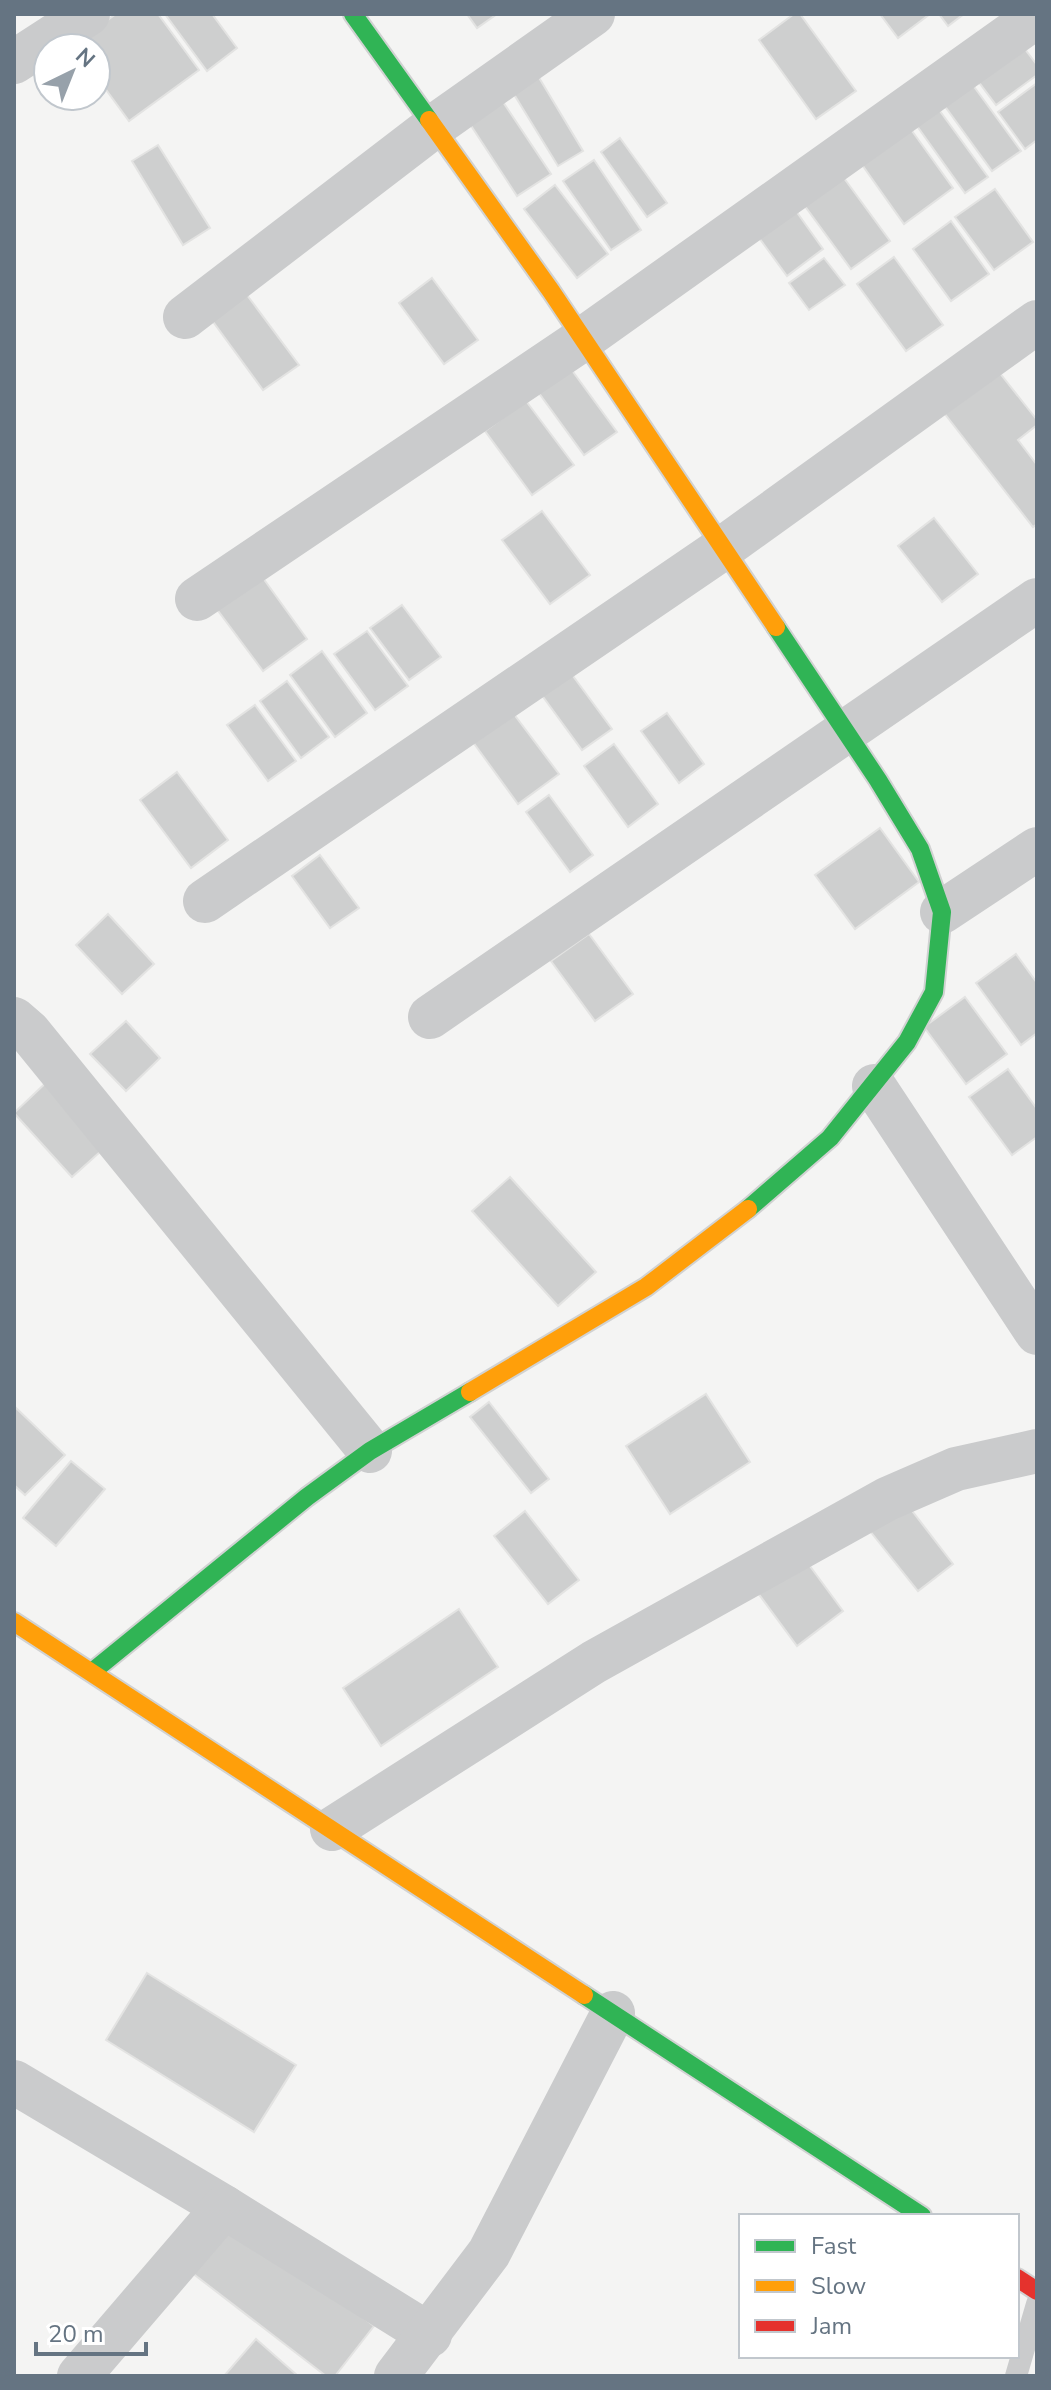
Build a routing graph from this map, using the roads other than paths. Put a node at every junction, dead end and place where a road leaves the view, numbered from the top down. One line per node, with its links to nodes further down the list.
1 (88, 14): 5 (street)
2 (353, 14): 6 (street)
3 (593, 14): 6 (street)
4 (1026, 28): 9 (street)
5 (14, 62)
6 (433, 127): 7 (street); 9 (street)
7 (185, 317)
8 (1037, 322): 10 (street)
9 (583, 339): 10 (street); 11 (street)
10 (723, 548): 13 (street); 15 (street)
11 (197, 599)
12 (1037, 600): 13 (street)
13 (846, 732): 16 (street); 17 (street)
14 (1037, 849): 16 (street)
15 (205, 901)
16 (942, 912): 19 (street)
17 (430, 1017)
18 (14, 1019): 21 (street)
19 (874, 1086): 20 (street); 21 (street)
20 (1037, 1333)
21 (370, 1451): 24 (street)
22 (1037, 1451): 25 (street)
23 (14, 1622): 24 (street)
24 (92, 1672): 25 (street)
25 (332, 1829): 26 (street)
26 (613, 2013): 29 (street); 31 (street)
27 (14, 2082): 28 (street)
28 (224, 2207): 31 (street); 32 (street)
29 (919, 2214)
30 (1032, 2288): 34 (lane)
31 (430, 2335): 33 (street)
32 (79, 2376)
33 (396, 2376)
34 (1016, 2376)

